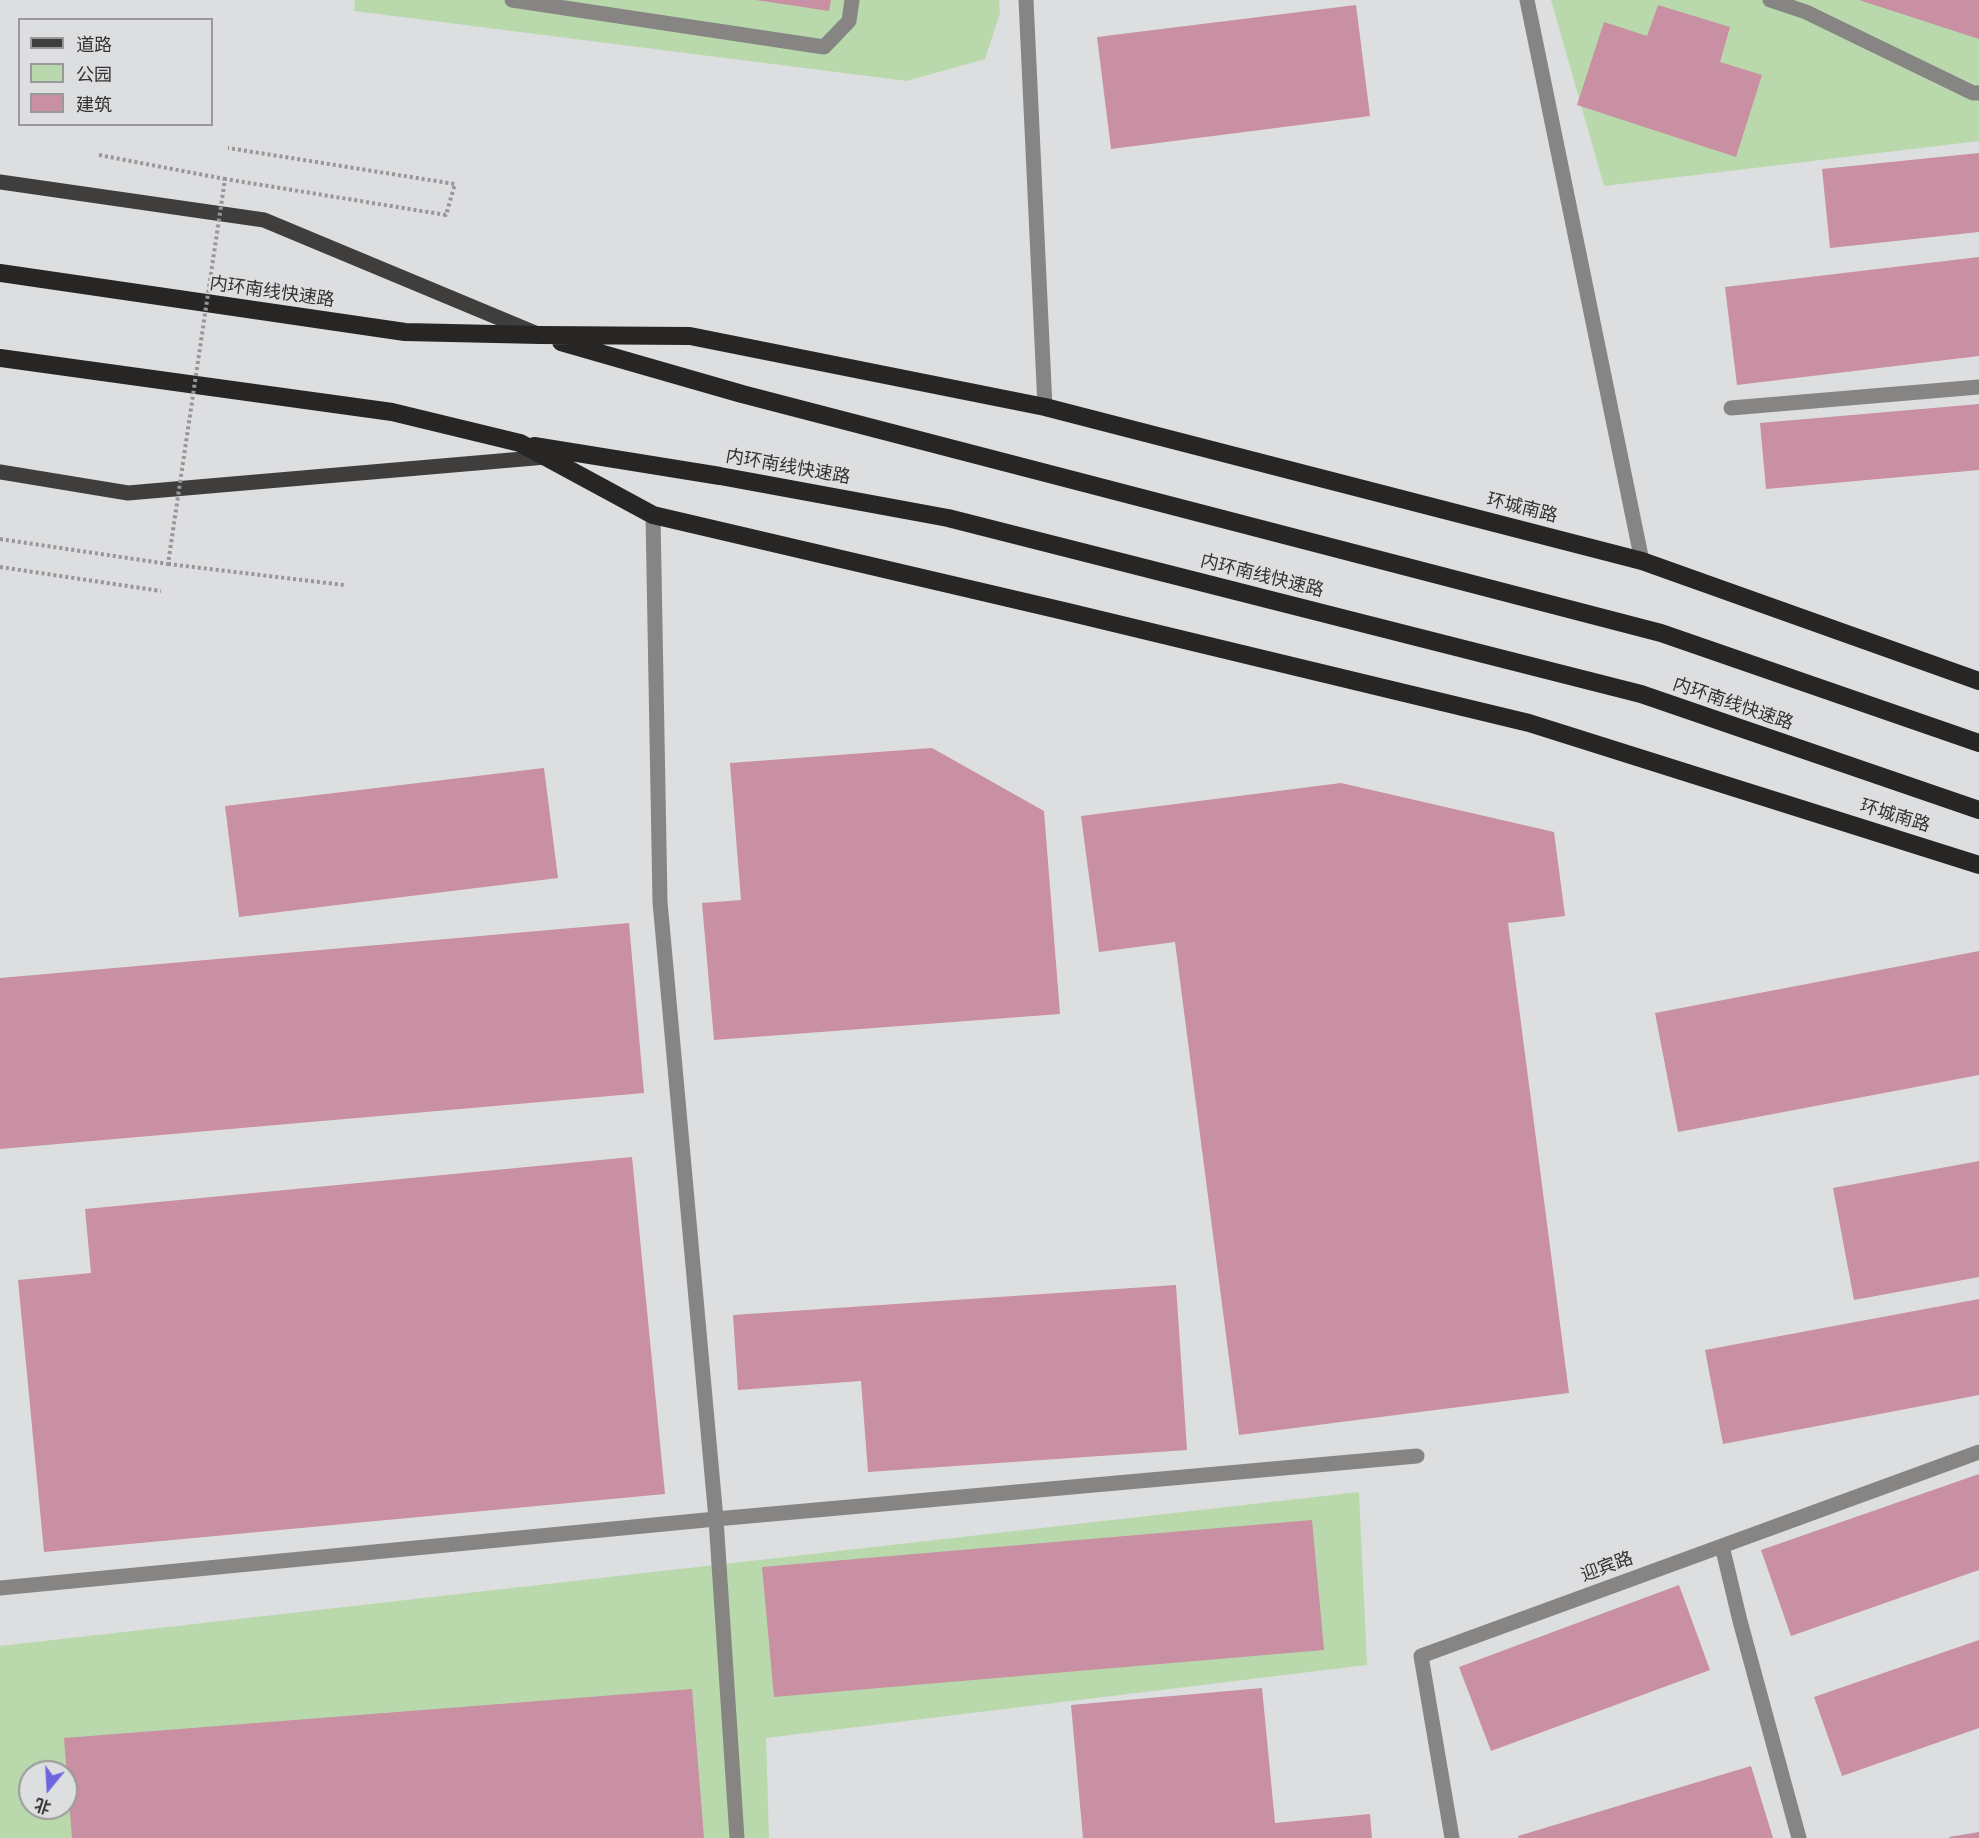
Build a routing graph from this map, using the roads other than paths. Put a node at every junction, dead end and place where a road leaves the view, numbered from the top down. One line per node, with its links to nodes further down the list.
1 (512, 0): 2 (street)
2 (852, 0)
3 (1026, 0): 13 (street)
4 (1527, 0): 19 (street)
5 (1770, 0): 6 (street)
6 (1806, 6): 7 (street)
7 (1979, 93)
8 (0, 182): 10 (main road)
9 (0, 273): 10 (highway, 内环南线快速路)
10 (540, 336): 13 (highway, 内环南线快速路); 22 (highway, 内环南线快速路)
11 (0, 358): 15 (highway, 内环南线快速路)
12 (1979, 387): 14 (street)
13 (1045, 407): 19 (highway, 环城南路)
14 (1731, 408)
15 (520, 443): 16 (highway, 内环南线快速路); 23 (highway, 内环南线快速路)
16 (546, 457): 17 (main road); 18 (highway, 内环南线快速路)
17 (0, 472)
18 (653, 515): 20 (highway, 内环南线快速路); 27 (street)
19 (1642, 561): 21 (highway, 环城南路)
20 (1068, 612): 24 (highway, 环城南路)
21 (1979, 681)
22 (1979, 743)
23 (1979, 810)
24 (1979, 865)
25 (1979, 1452): 28 (street, 迎宾路)
26 (1417, 1456): 27 (street)
27 (716, 1519): 29 (street); 30 (street)
28 (1722, 1546): 31 (street, 迎宾路); 32 (street)
29 (0, 1588)
30 (737, 1838)
31 (1452, 1838)
32 (1799, 1838)

